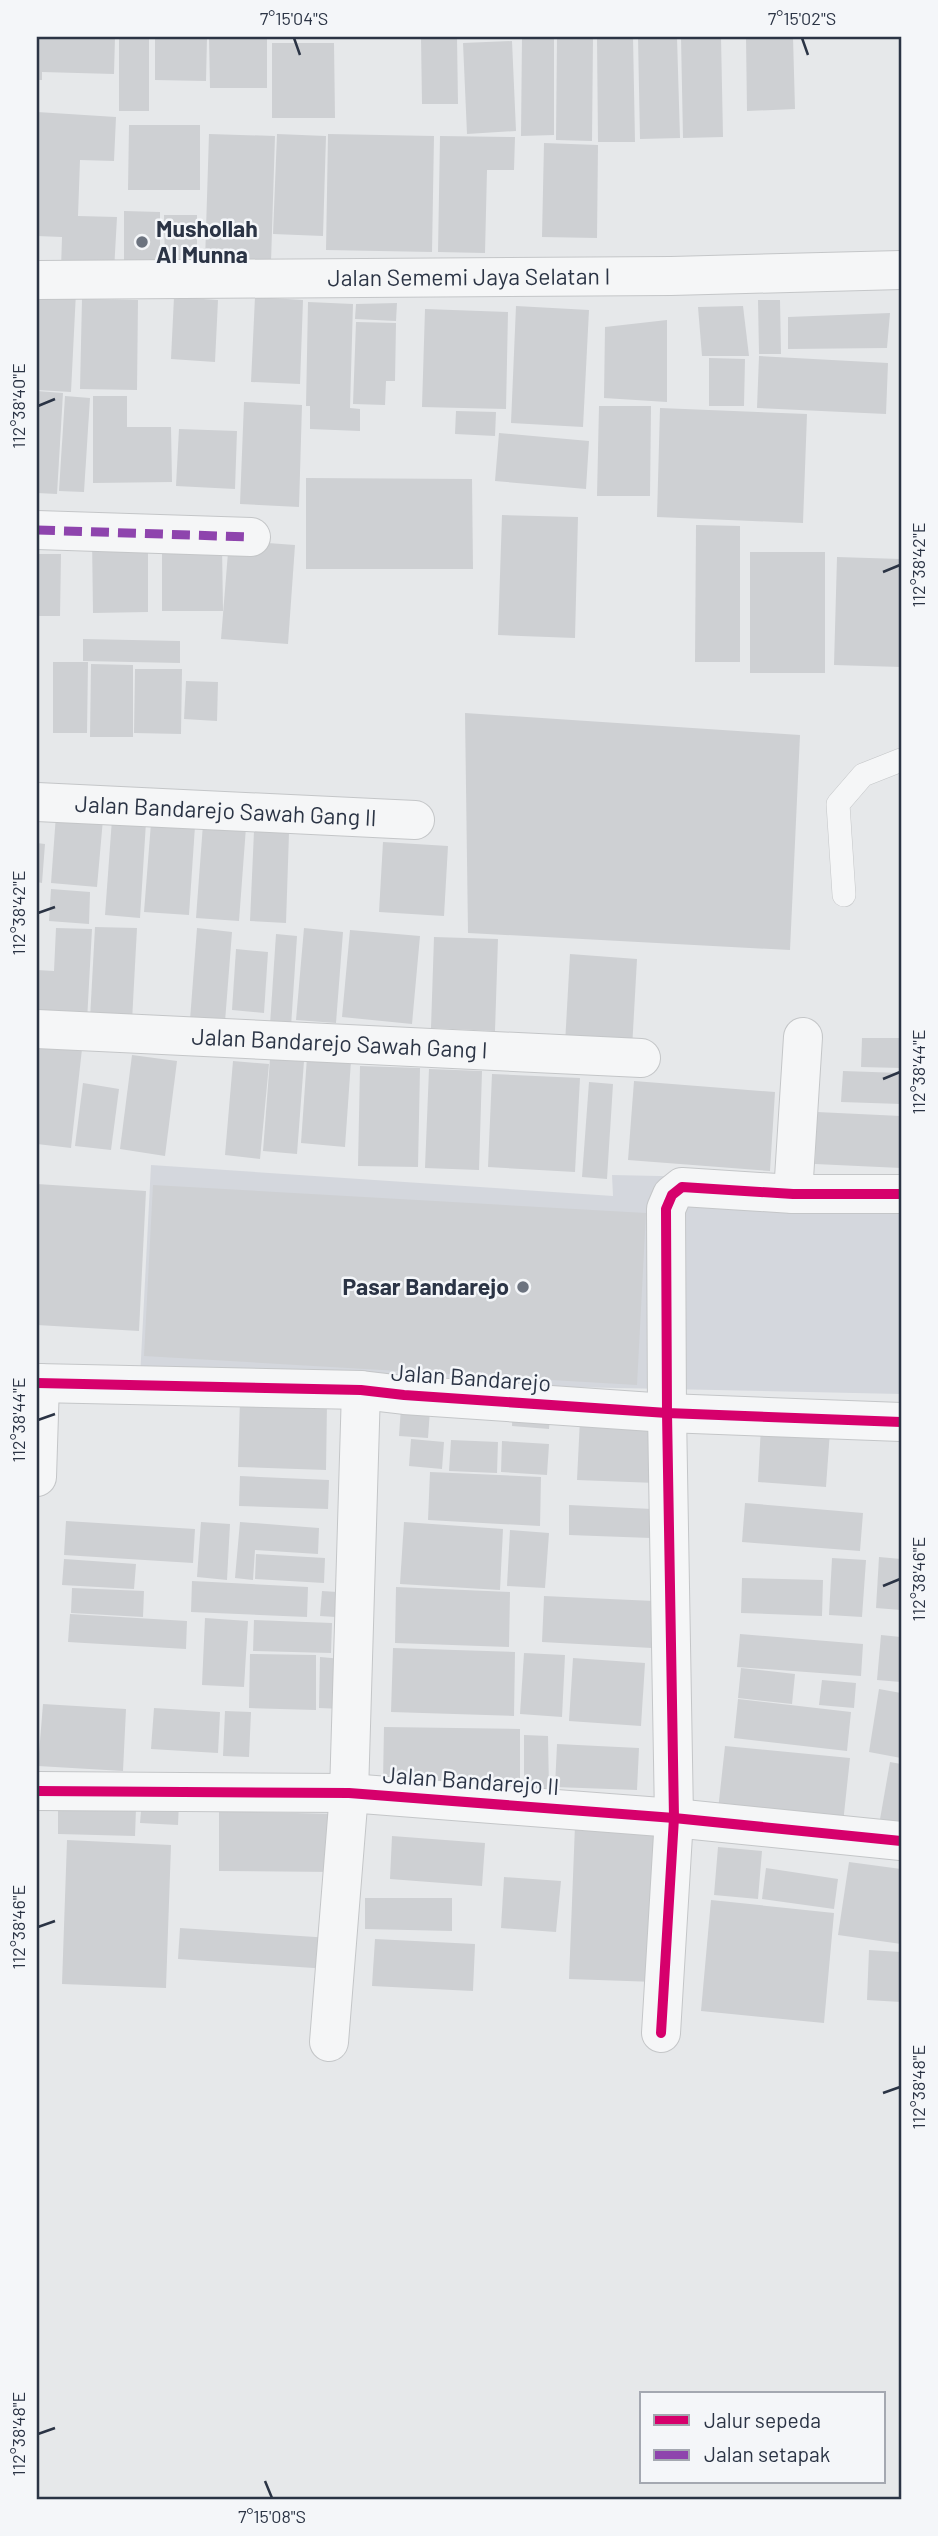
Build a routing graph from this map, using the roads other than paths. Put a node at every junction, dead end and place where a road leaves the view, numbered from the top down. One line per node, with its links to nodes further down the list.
1 (901, 270): 2 (street, Jalan Sememi Jaya Selatan I)
2 (37, 280)
3 (37, 530): 4 (street)
4 (251, 537)
5 (901, 760): 8 (lane)
6 (37, 802): 7 (street, Jalan Bandarejo Sawah Gang II)
7 (415, 820)
8 (844, 895)
9 (37, 1029): 11 (street, Jalan Bandarejo Sawah Gang I)
10 (803, 1037): 12 (street)
11 (641, 1058)
12 (793, 1194): 13 (street); 16 (street)
13 (901, 1194)
14 (38, 1383): 15 (street, Jalan Bandarejo); 18 (street)
15 (361, 1390): 16 (street, Jalan Bandarejo); 20 (street)
16 (667, 1413): 17 (street, Jalan Bandarejo); 21 (street)
17 (901, 1422)
18 (37, 1477)
19 (37, 1791): 20 (street, Jalan Bandarejo II)
20 (349, 1793): 21 (street, Jalan Bandarejo II); 24 (street)
21 (674, 1818): 22 (street, Jalan Bandarejo II); 23 (street)
22 (901, 1841)
23 (661, 2033)
24 (329, 2042)

